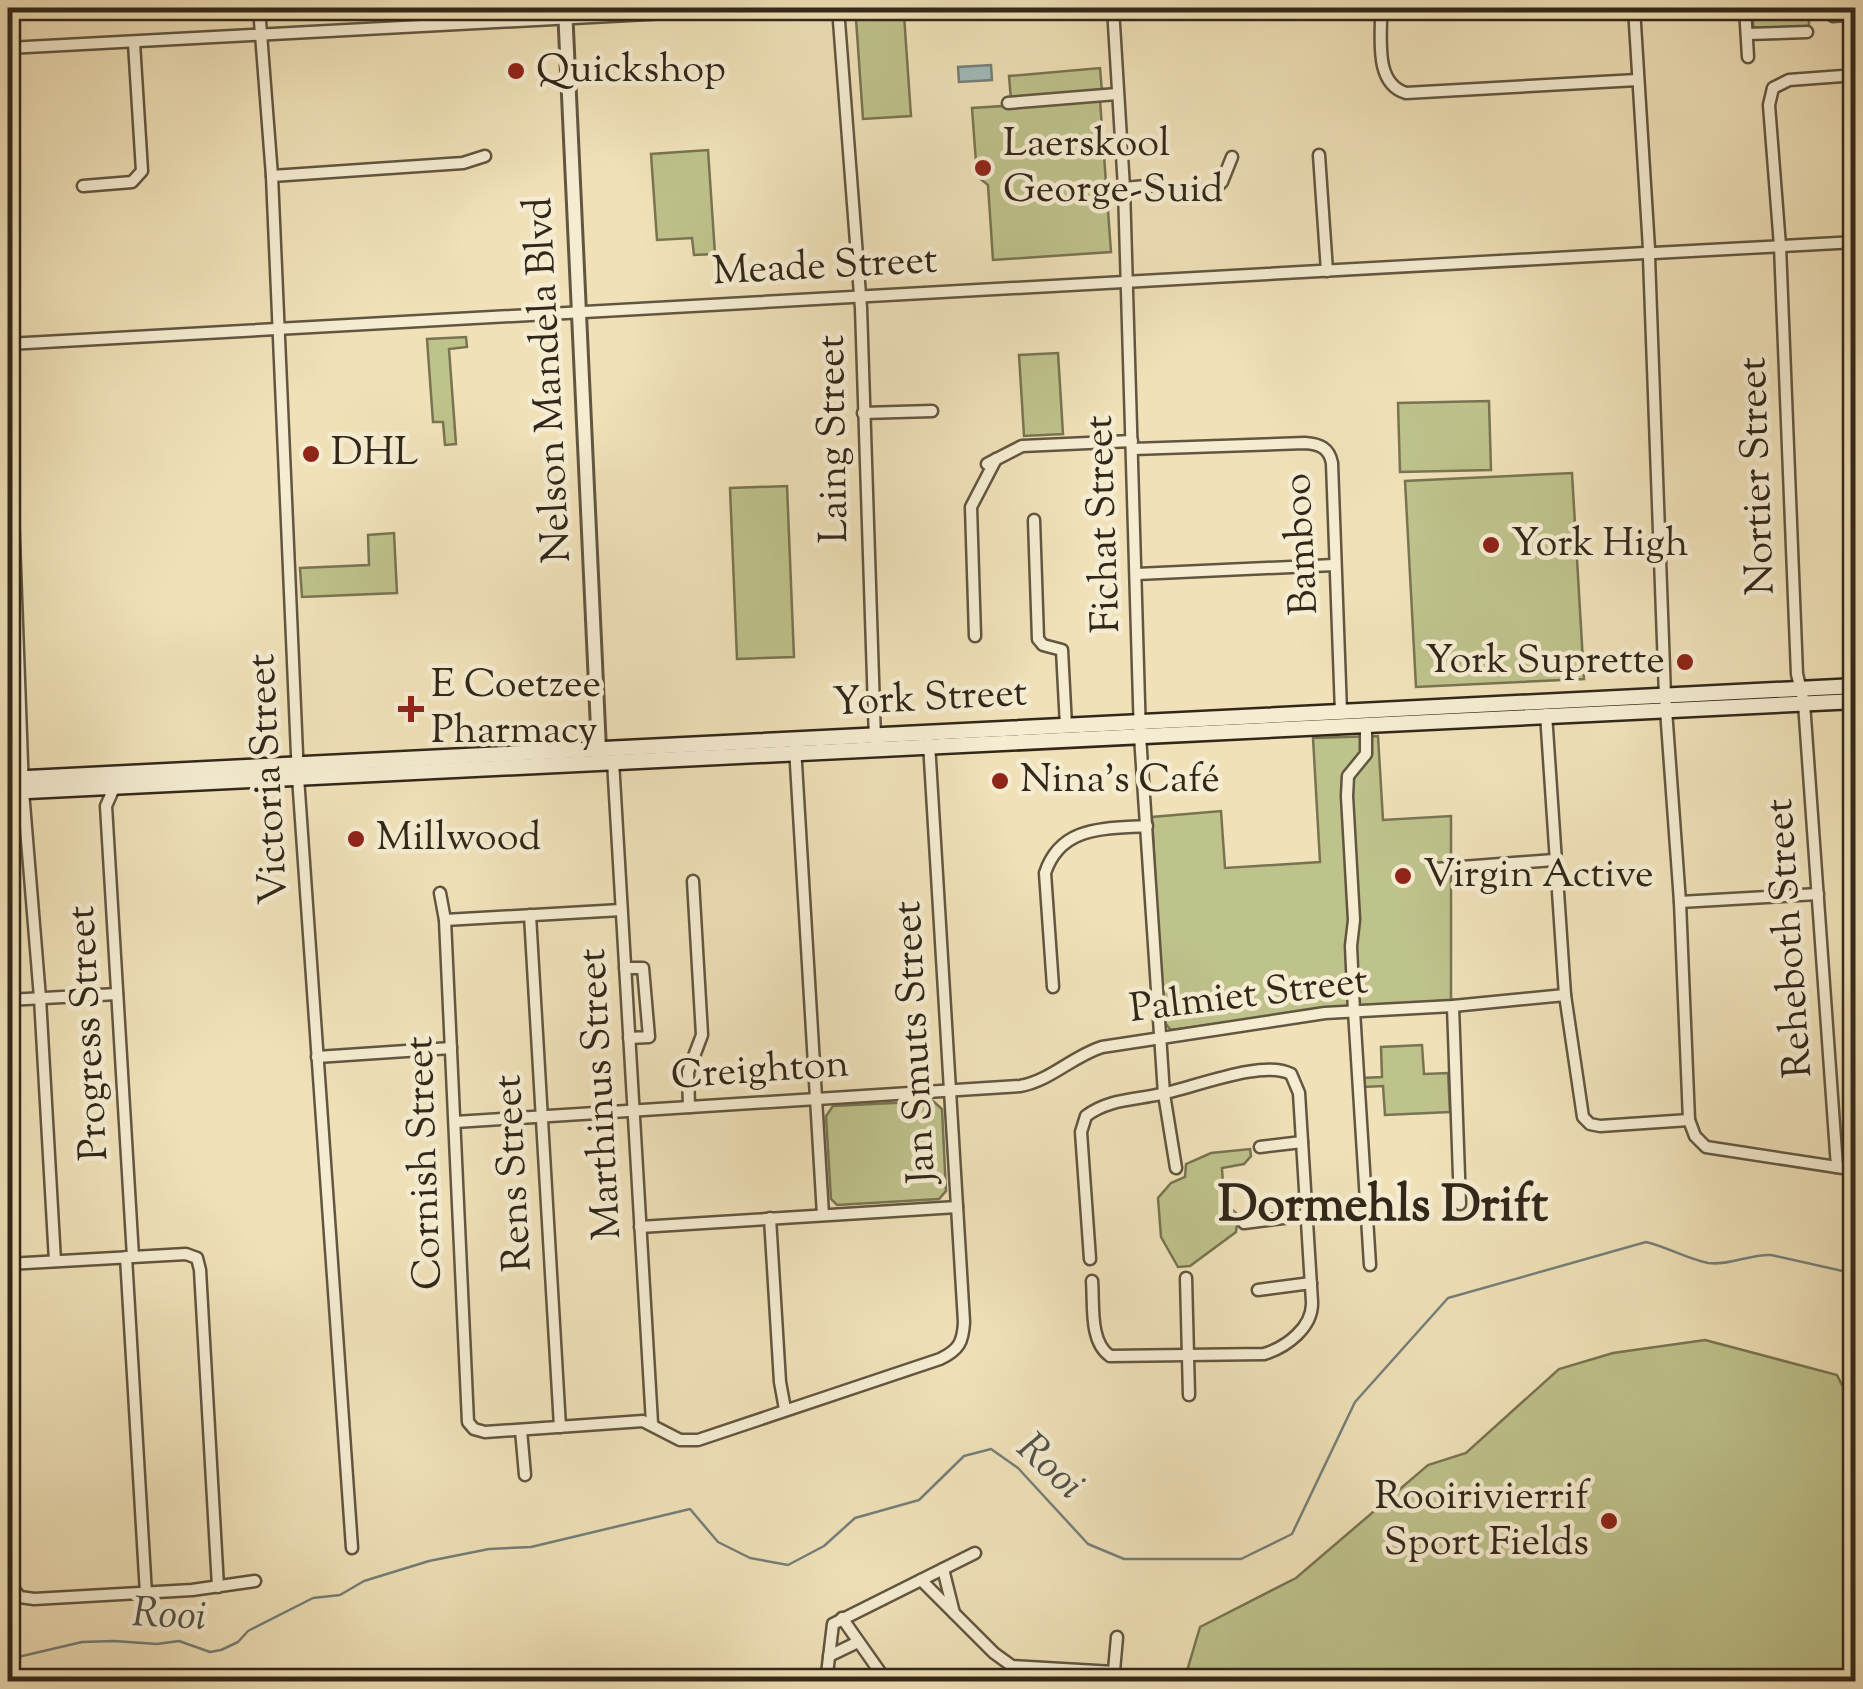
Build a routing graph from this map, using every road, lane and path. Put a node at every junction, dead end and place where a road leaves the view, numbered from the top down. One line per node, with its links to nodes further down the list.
1 (259, 8): 13 (street, Victoria Street)
2 (762, 8): 8 (street)
3 (838, 8): 32 (street, Laing Street)
4 (1113, 8): 19 (street, Fichat Street)
5 (1381, 8): 18 (street)
6 (1634, 8): 18 (street)
7 (1746, 8): 12 (street)
8 (565, 13): 13 (street); 33 (street, Nelson Mandela Blvd)
9 (1856, 14): 10 (street)
10 (1833, 16)
11 (1806, 32): 12 (street)
12 (1747, 34): 16 (street)
13 (261, 36): 14 (street); 24 (street, Victoria Street)
14 (134, 43): 15 (street); 25 (street)
15 (8, 48)
16 (1748, 57)
17 (1856, 76): 28 (street, Nortier Street)
18 (1637, 80): 29 (street)
19 (1117, 94): 20 (street); 26 (street, Fichat Street)
20 (1008, 103)
21 (1319, 155): 30 (street)
22 (484, 156): 24 (street)
23 (1232, 157): 26 (street)
24 (272, 176): 34 (street, Victoria Street)
25 (83, 186)
26 (1124, 188): 31 (street, Fichat Street)
27 (1856, 242): 28 (street, Meade Street)
28 (1780, 246): 29 (street, Meade Street); 45 (street, Nortier Street)
29 (1649, 253): 30 (street, Meade Street); 47 (street)
30 (1327, 271): 31 (street, Meade Street)
31 (1126, 284): 32 (street, Meade Street); 39 (street, Fichat Street)
32 (858, 296): 33 (street, Meade Street); 38 (street, Laing Street)
33 (580, 311): 34 (street, Meade Street); 56 (street, Nelson Mandela Blvd)
34 (280, 329): 35 (street, Meade Street); 58 (street, Victoria Street)
35 (8, 344)
36 (8, 374): 59 (street)
37 (932, 411): 38 (street)
38 (864, 413): 54 (street, Laing Street)
39 (1132, 445): 41 (street, Bamboo); 42 (street, Fichat Street); 43 (street)
40 (1034, 520): 51 (street)
41 (1334, 565): 42 (street); 49 (street, Bamboo)
42 (1137, 574): 52 (street, Fichat Street)
43 (976, 636)
44 (1856, 686): 45 (main road, York Street)
45 (1802, 696): 46 (main road, York Street); 47 (main road, York Street); 68 (street, Reheboth Street)
46 (1856, 701)
47 (1666, 703): 48 (main road, York Street); 69 (street)
48 (1546, 709): 49 (main road, York Street); 50 (main road, York Street); 64 (street)
49 (1342, 712): 52 (main road, York Street)
50 (1366, 725): 52 (main road, York Street); 80 (street)
51 (1066, 726): 52 (main road, York Street); 53 (main road, York Street)
52 (1140, 729): 53 (main road, York Street); 63 (street, Fichat Street)
53 (928, 740): 54 (main road, York Street); 85 (street, Jan Smuts Street)
54 (875, 743): 55 (main road, York Street)
55 (795, 746): 56 (main road, York Street); 57 (main road, York Street); 87 (street)
56 (599, 750): 57 (street); 58 (main road, York Street)
57 (612, 760): 58 (main road, York Street); 70 (street, Marthinus Street)
58 (298, 771): 59 (main road, York Street); 60 (main road, York Street); 84 (street, Victoria Street)
59 (15, 785): 61 (main road, York Street); 77 (street)
60 (114, 788): 61 (main road, York Street); 62 (street, Progress Street)
61 (93, 789): 62 (street)
62 (106, 806): 75 (street, Progress Street)
63 (1147, 826): 74 (street); 82 (street, Fichat Street)
64 (1554, 860): 65 (street); 76 (street)
65 (1436, 869)
66 (693, 882): 88 (street)
67 (440, 893): 72 (street, Cornish Street)
68 (1818, 894): 69 (street); 96 (street, Reheboth Street)
69 (1680, 902): 91 (street)
70 (621, 910): 71 (street); 73 (street, Marthinus Street)
71 (530, 915): 72 (street); 90 (street, Rens Street)
72 (445, 920): 83 (street, Cornish Street)
73 (625, 968): 81 (street, Marthinus Street); 81 (street)
74 (1053, 987)
75 (117, 994): 77 (street); 105 (street, Progress Street)
76 (1565, 995): 79 (street, Palmiet Street); 91 (street)
77 (40, 998): 78 (street); 107 (street)
78 (8, 1000)
79 (1452, 1006): 80 (street, Palmiet Street); 98 (street)
80 (1354, 1011): 82 (street, Palmiet Street); 109 (street)
81 (629, 1038): 89 (street, Marthinus Street)
82 (1160, 1040): 85 (street, Palmiet Street); 86 (street, Fichat Street)
83 (451, 1048): 84 (street); 92 (street, Cornish Street)
84 (317, 1056): 122 (street, Victoria Street)
85 (950, 1090): 87 (street, Creighton); 99 (street, Jan Smuts Street)
86 (1164, 1094): 93 (street); 95 (street, Fichat Street); 106 (street)
87 (816, 1099): 88 (street, Creighton); 100 (street)
88 (689, 1107): 89 (street, Creighton)
89 (633, 1110): 90 (street, Creighton); 104 (street, Marthinus Street)
90 (542, 1116): 92 (street, Creighton); 118 (street, Rens Street)
91 (1689, 1120): 96 (street)
92 (454, 1122): 119 (street, Cornish Street)
93 (1302, 1142): 94 (street); 101 (street)
94 (1260, 1146)
95 (1176, 1168)
96 (1837, 1168): 97 (street)
97 (1856, 1170)
98 (1460, 1204)
99 (957, 1207): 100 (street); 116 (street, Jan Smuts Street)
100 (824, 1215): 102 (street)
101 (1308, 1215): 103 (street); 112 (street)
102 (770, 1218): 104 (street); 116 (street)
103 (1244, 1223)
104 (640, 1227): 117 (street, Marthinus Street)
105 (129, 1257): 107 (street); 127 (street); 128 (street, Progress Street)
106 (1090, 1259)
107 (55, 1261): 108 (street)
108 (8, 1264)
109 (1370, 1266)
110 (1186, 1278): 114 (street)
111 (1092, 1281): 114 (street)
112 (1311, 1282): 113 (street); 114 (street)
113 (1258, 1290)
114 (1188, 1354): 115 (street)
115 (1189, 1395)
116 (785, 1409): 117 (street)
117 (652, 1423): 118 (street)
118 (560, 1427): 119 (street)
119 (521, 1430): 120 (street)
120 (526, 1474)
121 (8, 1506): 128 (street)
122 (352, 1548)
123 (974, 1553): 124 (street)
124 (943, 1569): 125 (street); 129 (street)
125 (920, 1580): 129 (street); 130 (street)
126 (255, 1581): 127 (street)
127 (218, 1587): 128 (street)
128 (146, 1594)
129 (954, 1614): 134 (street)
130 (842, 1618): 132 (street); 133 (street)
131 (1117, 1637): 134 (street)
132 (858, 1642): 133 (street); 136 (street)
133 (829, 1656): 135 (street)
134 (1114, 1677)
135 (826, 1682)
136 (887, 1682)

